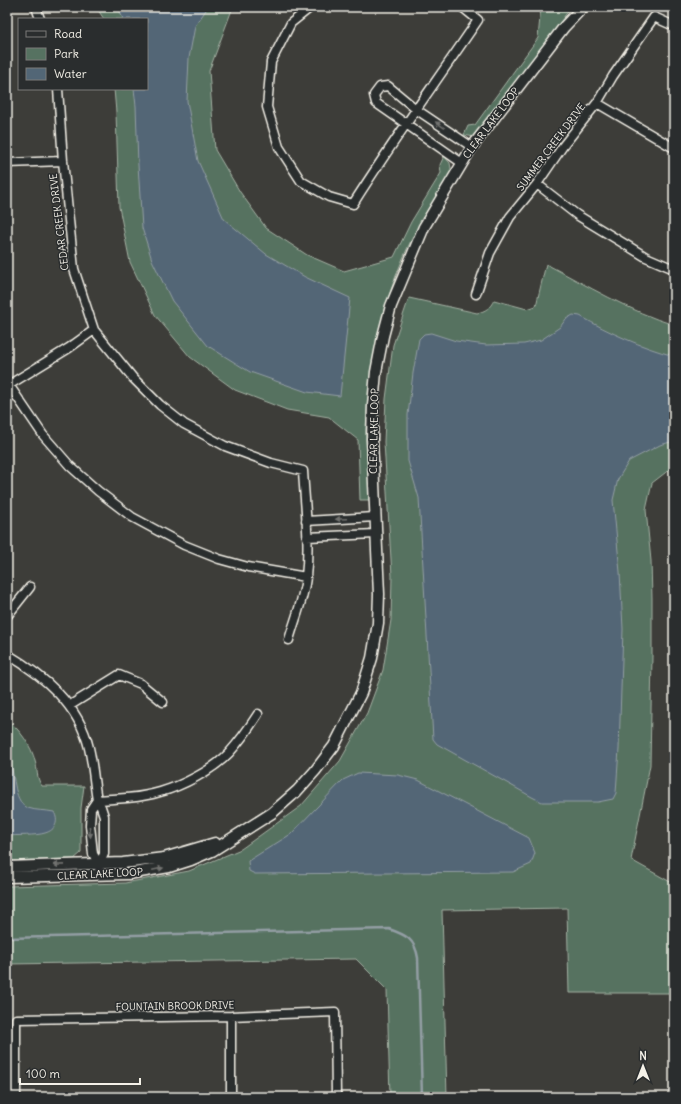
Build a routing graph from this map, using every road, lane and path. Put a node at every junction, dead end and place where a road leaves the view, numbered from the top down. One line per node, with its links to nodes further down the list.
1 (36, 7): 6 (street)
2 (311, 7): 12 (street)
3 (462, 7): 11 (street)
4 (575, 7): 8 (street)
5 (583, 7): 8 (street, CLEAR LAKE LOOP)
6 (40, 18)
7 (674, 26): 10 (street, SUMMER CREEK DRIVE)
8 (564, 27): 13 (street, CLEAR LAKE LOOP)
9 (58, 90): 15 (street, CEDAR CREEK DRIVE)
10 (597, 103): 14 (street); 18 (street, SUMMER CREEK DRIVE)
11 (417, 110): 12 (street); 12 (street); 13 (street, one-way to 11)
12 (406, 125): 17 (street)
13 (472, 147): 17 (street, CLEAR LAKE LOOP)
14 (674, 148)
15 (62, 160): 16 (street); 21 (street, CEDAR CREEK DRIVE)
16 (7, 163)
17 (462, 163): 23 (street, CLEAR LAKE LOOP)
18 (536, 184): 19 (street); 20 (street, SUMMER CREEK DRIVE)
19 (674, 269)
20 (476, 294)
21 (94, 330): 22 (street); 24 (street, CEDAR CREEK DRIVE)
22 (8, 386): 27 (street)
23 (375, 518): 24 (street, one-way to 24); 25 (street, CLEAR LAKE LOOP)
24 (306, 521): 26 (street)
25 (376, 534): 26 (street); 36 (street, CLEAR LAKE LOOP)
26 (307, 537): 27 (street)
27 (306, 577): 30 (street)
28 (30, 587): 29 (street)
29 (7, 616)
30 (289, 640)
31 (7, 654): 33 (street)
32 (163, 702): 33 (street)
33 (69, 706): 35 (street)
34 (258, 714): 35 (street)
35 (97, 800): 37 (street); 37 (street, one-way to 37)
36 (234, 837): 37 (street, CLEAR LAKE LOOP); 39 (street, CLEAR LAKE LOOP, one-way to 36)
37 (99, 864): 38 (street, CLEAR LAKE LOOP, one-way to 38); 39 (street)
38 (7, 867)
39 (99, 875): 40 (street, CLEAR LAKE LOOP)
40 (7, 877)
41 (231, 1016): 43 (street, FOUNTAIN BROOK DRIVE); 46 (street); 47 (street, FOUNTAIN BROOK DRIVE)
42 (7, 1071): 43 (street)
43 (16, 1071): 45 (street)
44 (7, 1089): 45 (street)
45 (16, 1093)
46 (231, 1097)
47 (336, 1097)

